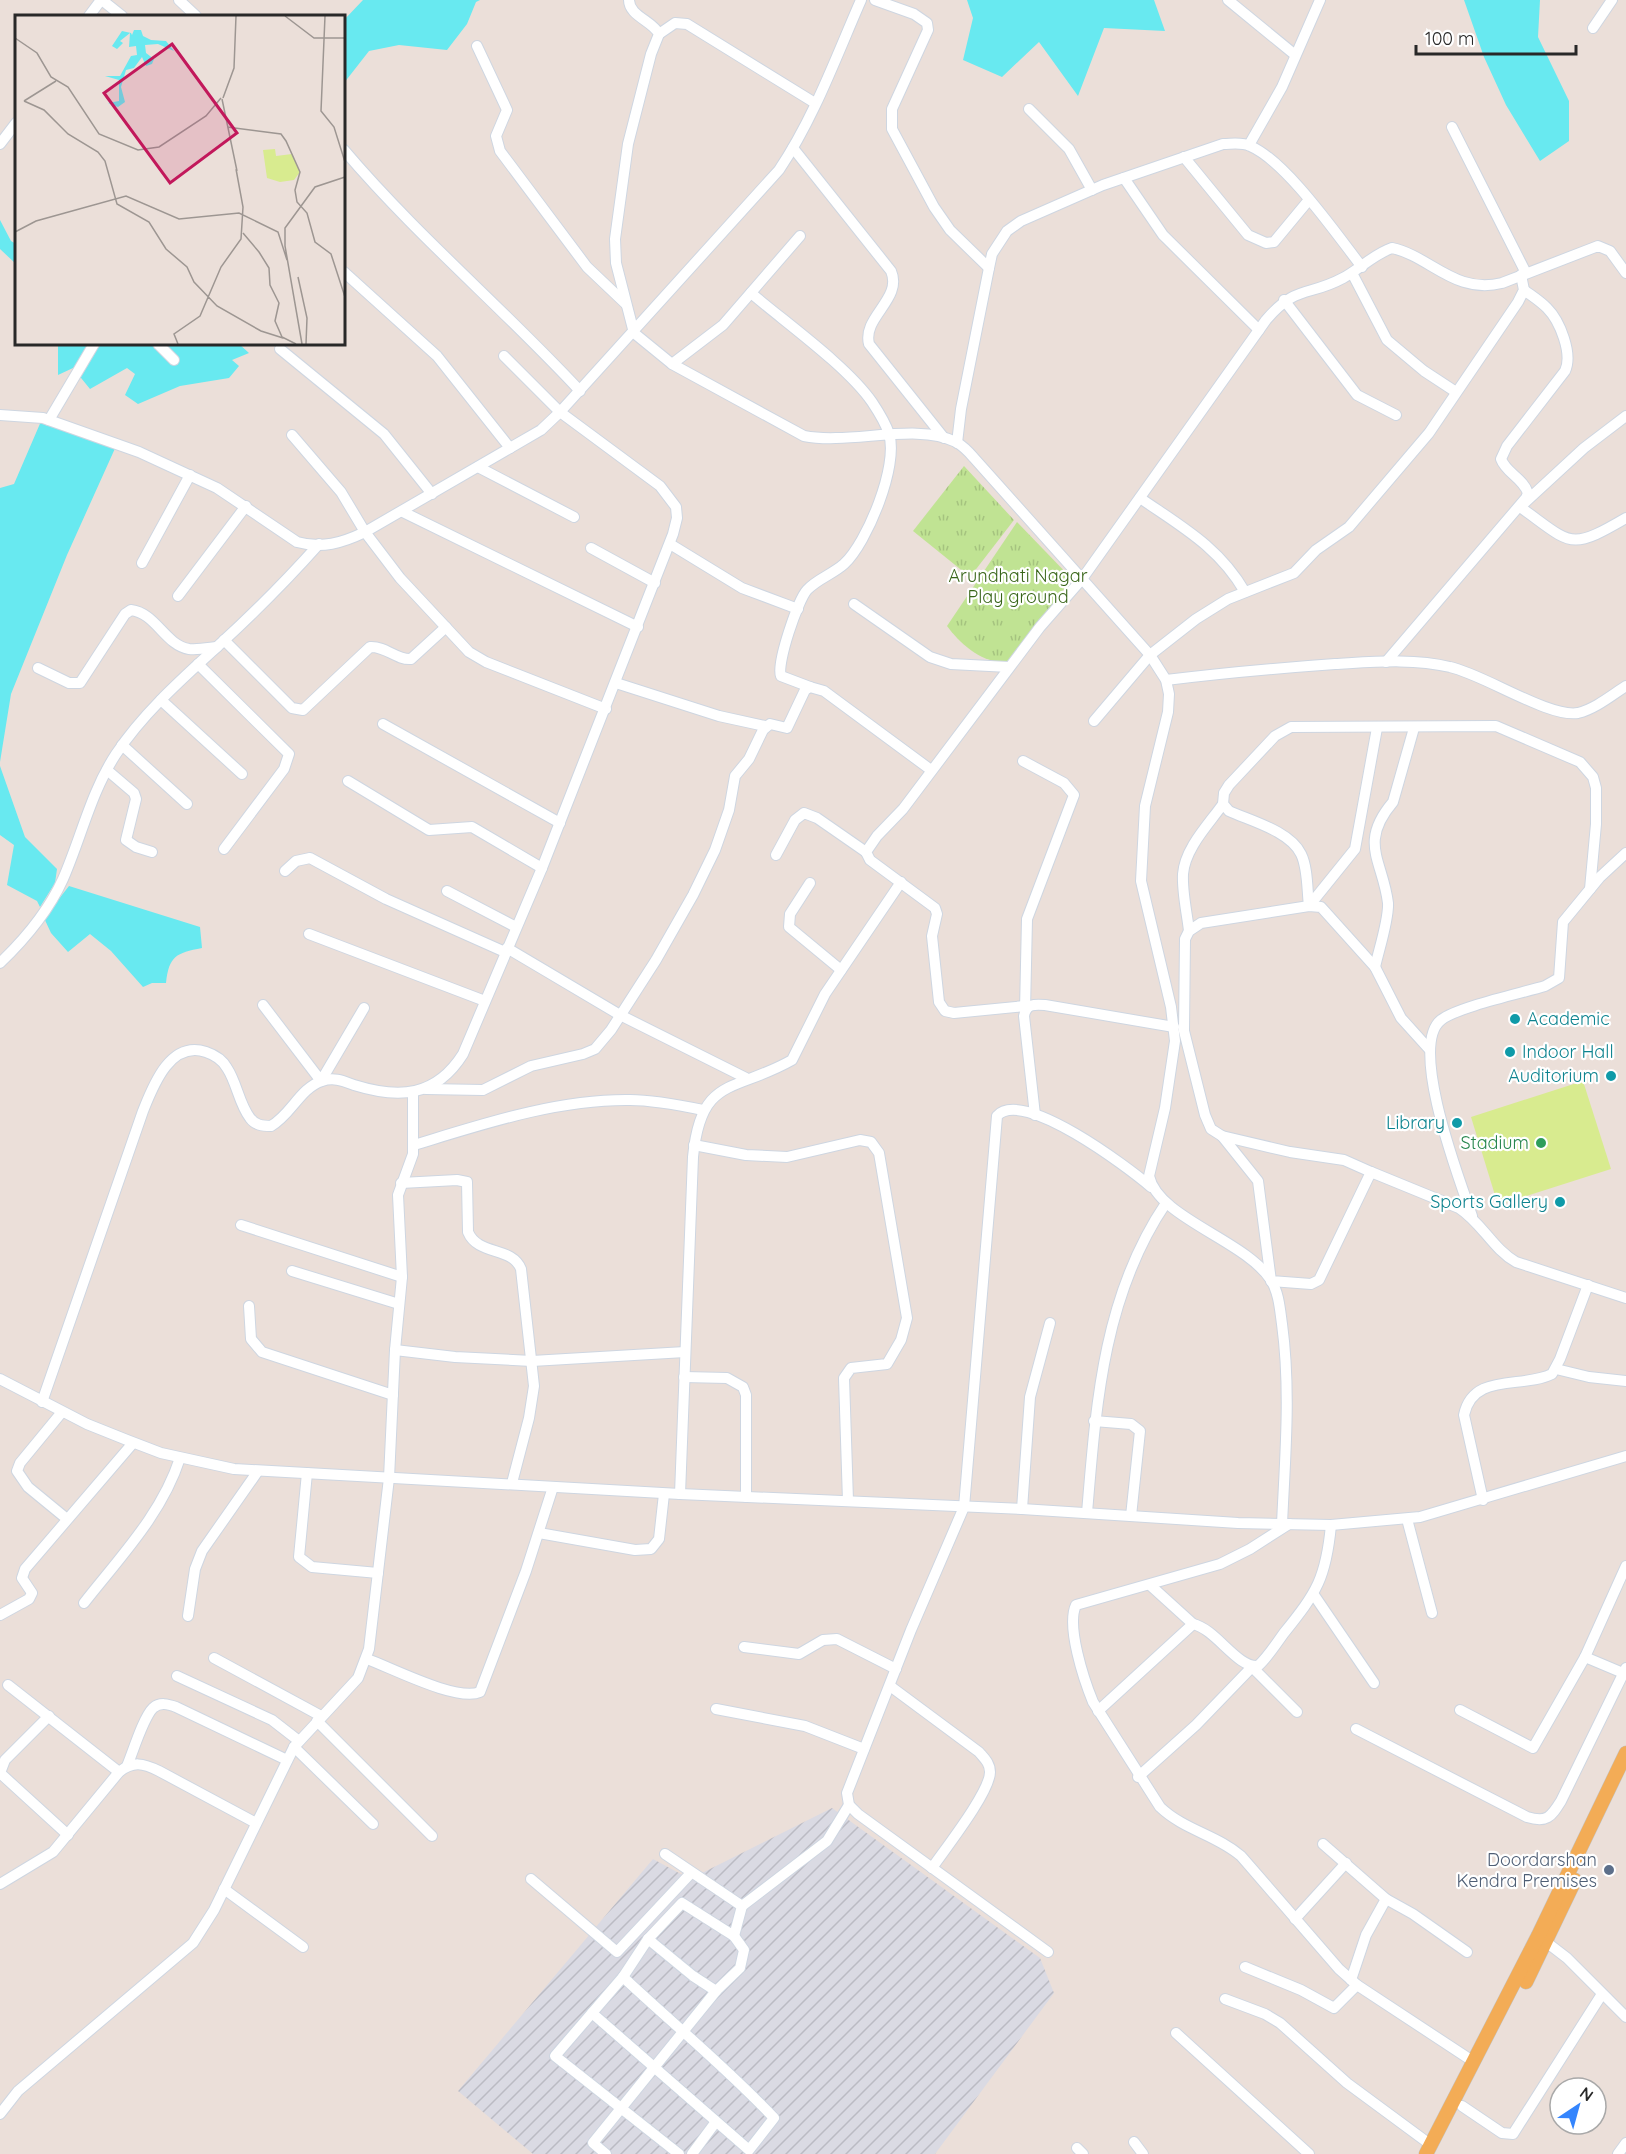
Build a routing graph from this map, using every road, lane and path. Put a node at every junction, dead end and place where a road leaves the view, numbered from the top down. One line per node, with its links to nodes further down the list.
1 (101, 0): 9 (street); 10 (street)
2 (178, 0): 11 (street)
3 (629, 0): 13 (street)
4 (861, 0): 16 (street)
5 (875, 0): 29 (street)
6 (1228, 0): 15 (street)
7 (1320, 0): 15 (street)
8 (1612, 0): 12 (street)
9 (90, 15)
10 (121, 15)
11 (195, 15)
12 (1593, 28)
13 (659, 34): 16 (street); 37 (street)
14 (477, 46): 37 (street)
15 (1294, 54): 21 (street)
16 (815, 103): 22 (street)
17 (1029, 109): 26 (street)
18 (15, 124): 20 (street)
19 (1452, 127): 33 (street)
20 (0, 144)
21 (1249, 145): 24 (street); 27 (street)
22 (793, 148): 39 (street); 55 (street)
23 (345, 151): 46 (street)
24 (1184, 157): 25 (street); 27 (street)
25 (1124, 178): 26 (street); 38 (street)
26 (1092, 190): 29 (street)
27 (1308, 201): 30 (street)
28 (800, 236): 35 (street)
29 (989, 268): 56 (street)
30 (1358, 270): 33 (street); 36 (street); 47 (street)
31 (345, 273): 57 (street)
32 (1626, 273): 33 (street)
33 (1523, 274): 34 (street)
34 (1524, 290): 47 (street); 63 (street)
35 (751, 293): 45 (street); 54 (street)
36 (1284, 300): 38 (street); 50 (street)
37 (626, 304): 39 (street)
38 (1259, 330): 61 (street)
39 (634, 333): 45 (street); 46 (street)
40 (93, 345): 52 (street)
41 (159, 345): 44 (street)
42 (280, 349): 60 (street)
43 (504, 356): 48 (street)
44 (174, 360)
45 (672, 364): 54 (street)
46 (580, 391): 48 (street)
47 (1456, 392): 74 (street)
48 (560, 412): 57 (street); 69 (street)
49 (0, 415): 52 (street)
50 (1396, 415)
51 (1626, 416): 63 (street)
52 (49, 420): 59 (street)
53 (292, 435): 67 (street)
54 (890, 436): 55 (street); 77 (street)
55 (945, 438): 56 (street)
56 (957, 442): 72 (street)
57 (510, 448): 58 (street)
58 (478, 467): 60 (street); 65 (street)
59 (190, 475): 62 (street); 71 (street)
60 (432, 494): 64 (street)
61 (1140, 498): 72 (street); 74 (street)
62 (246, 506): 68 (street); 75 (street)
63 (1520, 507): 66 (street); 82 (street)
64 (403, 512): 67 (street); 79 (street)
65 (574, 517)
66 (1626, 518)
67 (365, 532): 68 (street); 78 (street)
68 (319, 544): 80 (street)
69 (670, 544): 73 (street); 77 (street)
70 (591, 548): 73 (street)
71 (142, 563)
72 (1082, 579): 81 (street); 84 (street)
73 (655, 583): 79 (street)
74 (1245, 592): 81 (street)
75 (178, 596)
76 (854, 604): 84 (street)
77 (798, 609): 89 (street)
78 (446, 627): 80 (street); 91 (street)
79 (638, 627): 87 (street)
80 (221, 644): 83 (street); 85 (street)
81 (1150, 655): 86 (street); 92 (street)
82 (1386, 662): 86 (street); 88 (street)
83 (198, 664): 90 (street); 106 (street)
84 (1009, 667): 100 (street)
85 (38, 668)
86 (1166, 680): 130 (street)
87 (616, 683): 91 (street); 94 (street)
88 (1626, 686)
89 (810, 687): 94 (street); 100 (street)
90 (161, 700): 97 (street); 101 (street)
91 (606, 709): 105 (street)
92 (1094, 721)
93 (383, 724): 105 (street)
94 (765, 726): 129 (street)
95 (1377, 728): 96 (street); 104 (street); 117 (street)
96 (1414, 728): 115 (street); 123 (street)
97 (122, 745): 99 (street); 103 (street)
98 (1023, 761): 128 (street)
99 (107, 770): 107 (street); 122 (street)
100 (932, 770): 108 (street)
101 (242, 774)
102 (348, 781): 111 (street)
103 (187, 804)
104 (1223, 804): 117 (street); 119 (street)
105 (560, 823): 111 (street)
106 (224, 849)
107 (152, 852)
108 (866, 852): 110 (street); 113 (street)
109 (1626, 853): 115 (street)
110 (776, 855)
111 (542, 868): 118 (street)
112 (285, 871): 121 (street)
113 (901, 882): 124 (street); 128 (street)
114 (810, 883): 124 (street)
115 (1590, 889): 131 (street)
116 (447, 891): 118 (street)
117 (1309, 906): 119 (street); 123 (street)
118 (516, 927): 121 (street)
119 (1189, 931): 138 (street)
120 (309, 934): 125 (street)
121 (506, 950): 125 (street); 129 (street)
122 (0, 963)
123 (1375, 967): 131 (street)
124 (841, 970): 132 (street)
125 (485, 1001): 134 (street)
126 (263, 1005): 133 (street)
127 (364, 1008): 133 (street)
128 (1025, 1008): 130 (street); 137 (street)
129 (620, 1015): 132 (street); 134 (street)
130 (1174, 1027): 143 (street)
131 (1429, 1050): 145 (street)
132 (746, 1078): 136 (street)
133 (321, 1081): 135 (street); 163 (street)
134 (426, 1089): 135 (street)
135 (413, 1093): 140 (street)
136 (703, 1110): 139 (street); 140 (street)
137 (1035, 1115): 143 (street); 179 (street)
138 (1222, 1136): 141 (street); 149 (street)
139 (694, 1144): 156 (street); 178 (street)
140 (414, 1145): 142 (street)
141 (1371, 1172): 145 (street); 149 (street)
142 (401, 1183): 148 (street); 157 (street)
143 (1151, 1187): 144 (street)
144 (1166, 1203): 149 (street); 165 (street)
145 (1472, 1216): 150 (street)
146 (241, 1225): 148 (street)
147 (292, 1271): 152 (street)
148 (402, 1277): 152 (street)
149 (1271, 1281): 185 (street)
150 (1588, 1285): 151 (street); 158 (street)
151 (1626, 1298)
152 (399, 1304): 155 (street)
153 (249, 1306): 162 (street)
154 (1050, 1323): 180 (street)
155 (395, 1350): 157 (street); 162 (street)
156 (685, 1352): 157 (street); 159 (street)
157 (532, 1361): 172 (street)
158 (1556, 1369): 161 (street); 177 (street)
159 (684, 1377): 175 (street); 176 (street)
160 (0, 1379): 163 (street)
161 (1626, 1381)
162 (393, 1395): 171 (street)
163 (42, 1402): 164 (street)
164 (62, 1412): 166 (street); 183 (street)
165 (1094, 1421): 181 (street); 182 (street)
166 (133, 1443): 168 (street); 183 (street)
167 (1626, 1456): 177 (street)
168 (180, 1458): 169 (street); 192 (street)
169 (258, 1471): 170 (street); 195 (street)
170 (307, 1473): 171 (street); 189 (street)
171 (389, 1478): 172 (street); 189 (street)
172 (512, 1483): 173 (street)
173 (554, 1487): 174 (street); 187 (street)
174 (664, 1494): 175 (street); 187 (street)
175 (681, 1494): 176 (street)
176 (746, 1497): 178 (street)
177 (1483, 1500): 184 (street)
178 (848, 1501): 179 (street)
179 (964, 1507): 180 (street); 202 (street)
180 (1022, 1509): 181 (street)
181 (1087, 1513): 182 (street)
182 (1131, 1516): 185 (street)
183 (67, 1519): 194 (street)
184 (1407, 1519): 186 (street); 193 (street)
185 (1286, 1524): 186 (street); 190 (street)
186 (1331, 1525): 191 (street)
187 (539, 1533): 200 (street)
188 (1626, 1566): 198 (street)
189 (378, 1573): 200 (street)
190 (1150, 1585): 196 (street); 210 (street)
191 (1314, 1595): 201 (street); 205 (street)
192 (84, 1603)
193 (1432, 1613)
194 (0, 1615)
195 (188, 1616)
196 (1193, 1624): 201 (street); 210 (street)
197 (744, 1647): 202 (street)
198 (1585, 1657): 203 (street); 209 (street)
199 (214, 1658): 213 (street)
200 (367, 1659): 213 (street)
201 (1252, 1667): 211 (street); 221 (street)
202 (896, 1669): 207 (street)
203 (1625, 1671): 214 (street)
204 (177, 1676): 215 (street)
205 (1374, 1683)
206 (8, 1685): 212 (street)
207 (890, 1686): 216 (street); 230 (street)
208 (716, 1709): 216 (street)
209 (1460, 1710)
210 (1098, 1711): 221 (street)
211 (1298, 1712)
212 (49, 1716): 219 (street); 225 (street)
213 (319, 1719): 215 (street); 226 (street)
214 (1356, 1729)
215 (297, 1744): 218 (street); 224 (street)
216 (864, 1749): 222 (street)
217 (1626, 1753): 240 (main road)
218 (287, 1760): 219 (street); 223 (street)
219 (123, 1769): 223 (street); 225 (street)
220 (1626, 1772): 240 (main road)
221 (1138, 1777): 237 (street)
222 (849, 1805): 230 (street); 236 (street)
223 (256, 1822): 234 (street)
224 (373, 1824)
225 (68, 1835): 233 (street)
226 (432, 1836)
227 (1323, 1844): 229 (street)
228 (665, 1854): 231 (street)
229 (1346, 1863): 235 (street); 237 (street)
230 (932, 1868): 242 (street)
231 (691, 1873): 232 (street); 236 (street)
232 (531, 1879)
233 (0, 1884)
234 (224, 1889): 241 (street); 258 (street)
235 (1386, 1899): 243 (street); 246 (street)
236 (742, 1906): 238 (street)
237 (1295, 1919): 246 (street)
238 (734, 1936): 239 (street); 247 (street)
239 (648, 1939): 245 (street); 247 (street)
240 (1543, 1939): 248 (street); 254 (main road); 256 (main road)
241 (303, 1947)
242 (1048, 1952)
243 (1467, 1952)
244 (1245, 1967): 246 (street)
245 (623, 1977): 250 (street); 252 (street)
246 (1354, 1982): 254 (street)
247 (716, 1991): 252 (street)
248 (1602, 1994): 251 (street); 256 (street)
249 (1225, 2000): 262 (street)
250 (592, 2013): 255 (street); 257 (street)
251 (1626, 2017)
252 (683, 2033): 255 (street); 263 (street)
253 (1176, 2033): 268 (street)
254 (1474, 2061): 262 (main road)
255 (654, 2068): 257 (street); 259 (street)
256 (1462, 2106): 262 (main road)
257 (621, 2108): 264 (street); 265 (street)
258 (0, 2114)
259 (715, 2123): 263 (street); 266 (street)
260 (1134, 2142): 267 (street)
261 (1626, 2143): 269 (street)
262 (1431, 2151)
263 (751, 2152)
264 (606, 2154)
265 (679, 2154)
266 (692, 2154)
267 (1143, 2154)
268 (1309, 2154)
269 (1618, 2154)

